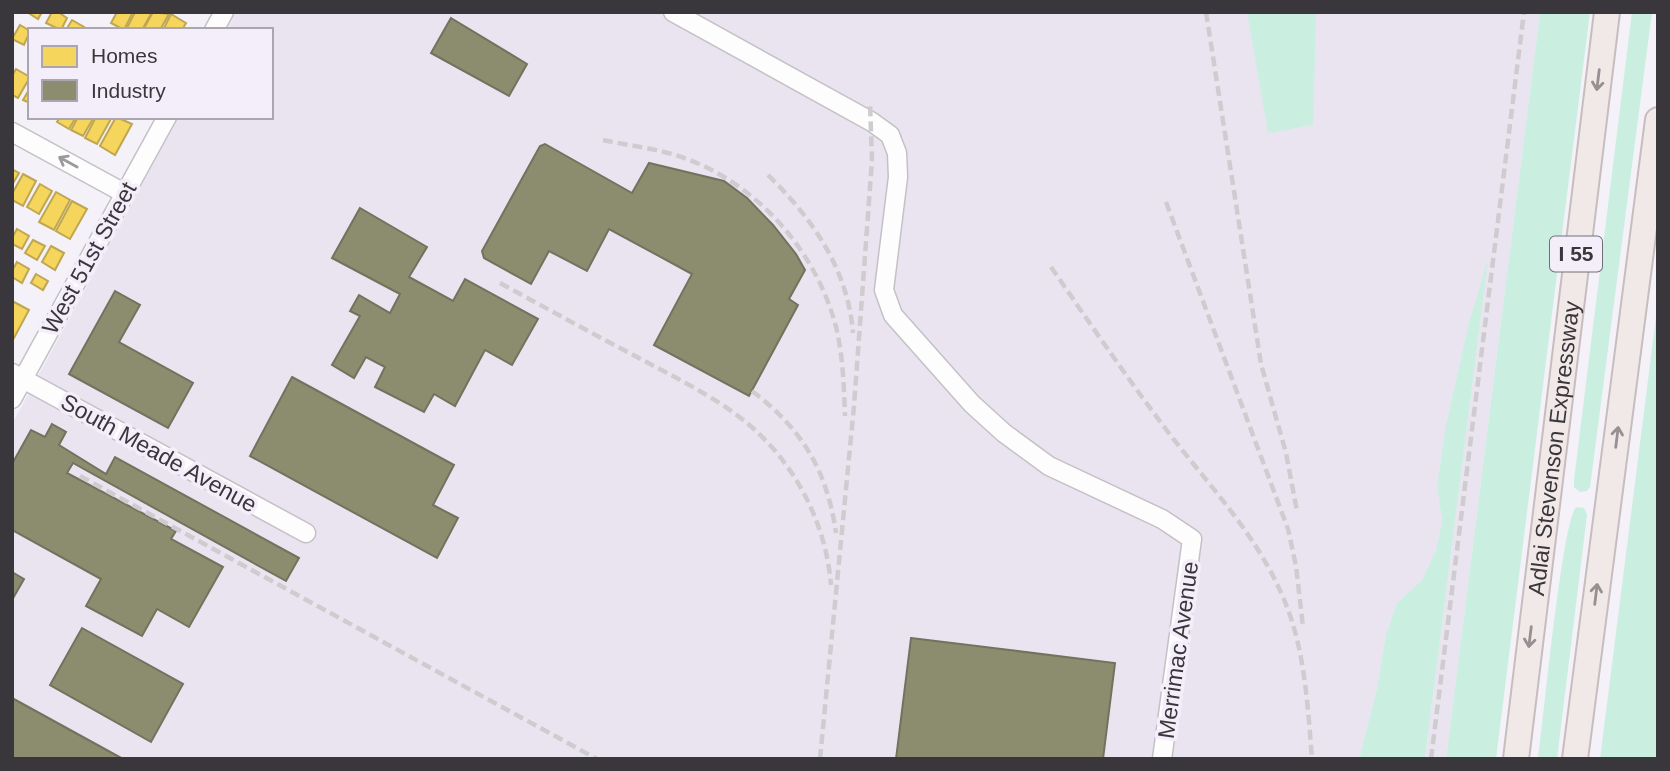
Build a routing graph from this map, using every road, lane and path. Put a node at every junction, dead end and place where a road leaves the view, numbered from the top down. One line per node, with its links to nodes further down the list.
1 (224, 12): 4 (street)
2 (673, 12): 12 (street, Merrimac Avenue)
3 (1607, 12): 13 (highway, Adlai Stevenson Expressway / I 55, one-way to 13)
4 (215, 28)
5 (166, 119): 8 (street, West 51st Street)
6 (1658, 120): 14 (highway, one-way to 6)
7 (12, 132): 8 (street, one-way to 7)
8 (124, 193): 9 (street, West 51st Street)
9 (18, 376): 10 (street, West 51st Street); 11 (street, South Meade Avenue)
10 (12, 399)
11 (306, 533)
12 (1162, 759)
13 (1516, 759)
14 (1575, 759)

